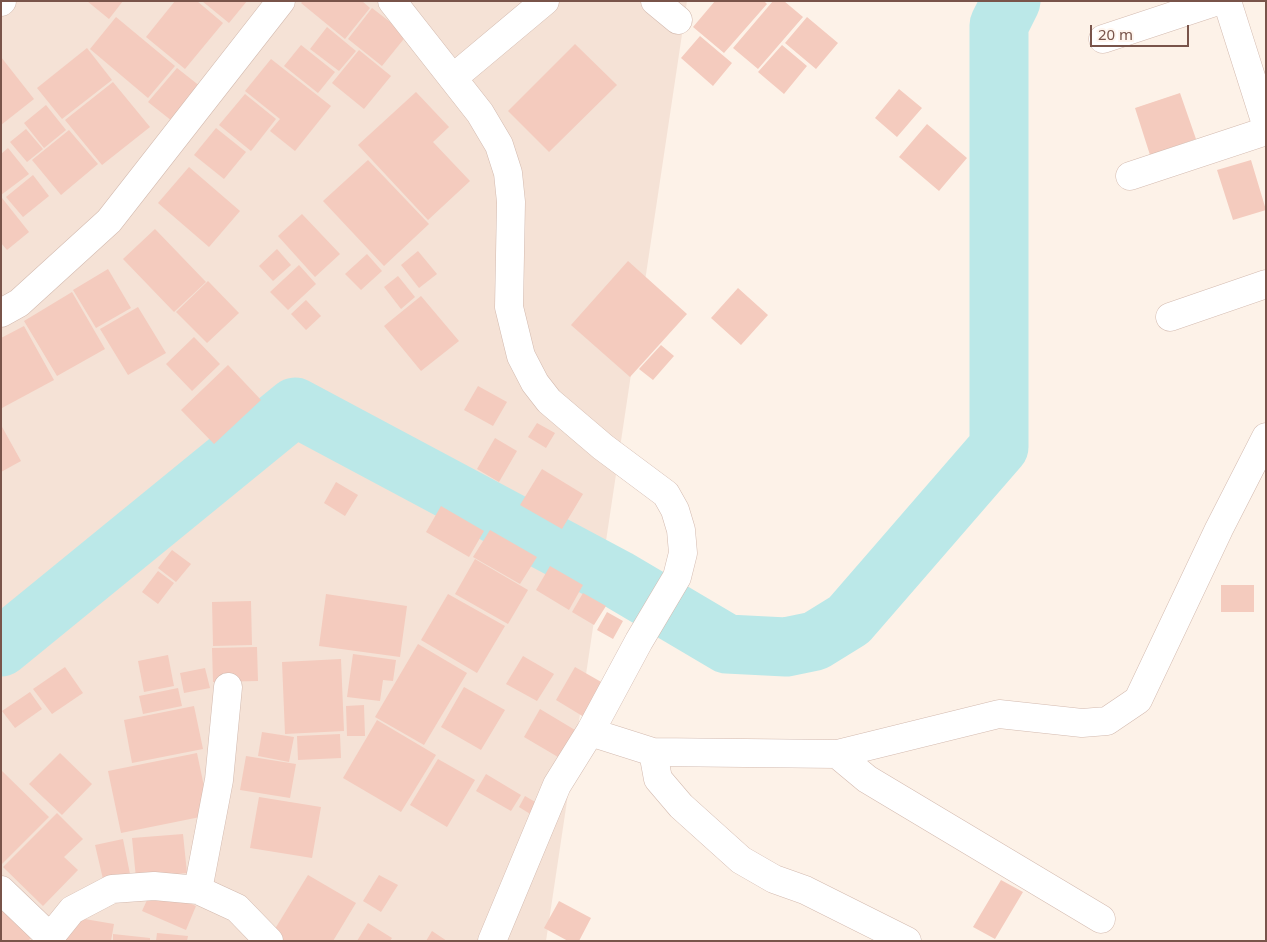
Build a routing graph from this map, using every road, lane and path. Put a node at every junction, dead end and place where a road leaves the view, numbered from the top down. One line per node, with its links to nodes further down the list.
1 (392, 1): 9 (street)
2 (545, 1): 9 (street)
3 (655, 1): 7 (street)
4 (1218, 1): 8 (street)
5 (1227, 1): 10 (street)
6 (271, 5): 14 (street)
7 (678, 20)
8 (1103, 39)
9 (453, 78): 18 (street)
10 (1266, 124)
11 (1266, 131): 12 (street)
12 (1130, 176)
13 (1266, 284): 15 (street)
14 (1, 313)
15 (1170, 317)
16 (1266, 437): 20 (street)
17 (228, 687): 22 (street)
18 (590, 732): 19 (street); 26 (street)
19 (652, 752): 20 (street); 27 (street)
20 (837, 754): 23 (street)
21 (1, 890): 24 (street)
22 (198, 890): 24 (street); 25 (street)
23 (1101, 919)
24 (49, 939)
25 (269, 941)
26 (492, 941)
27 (907, 941)

